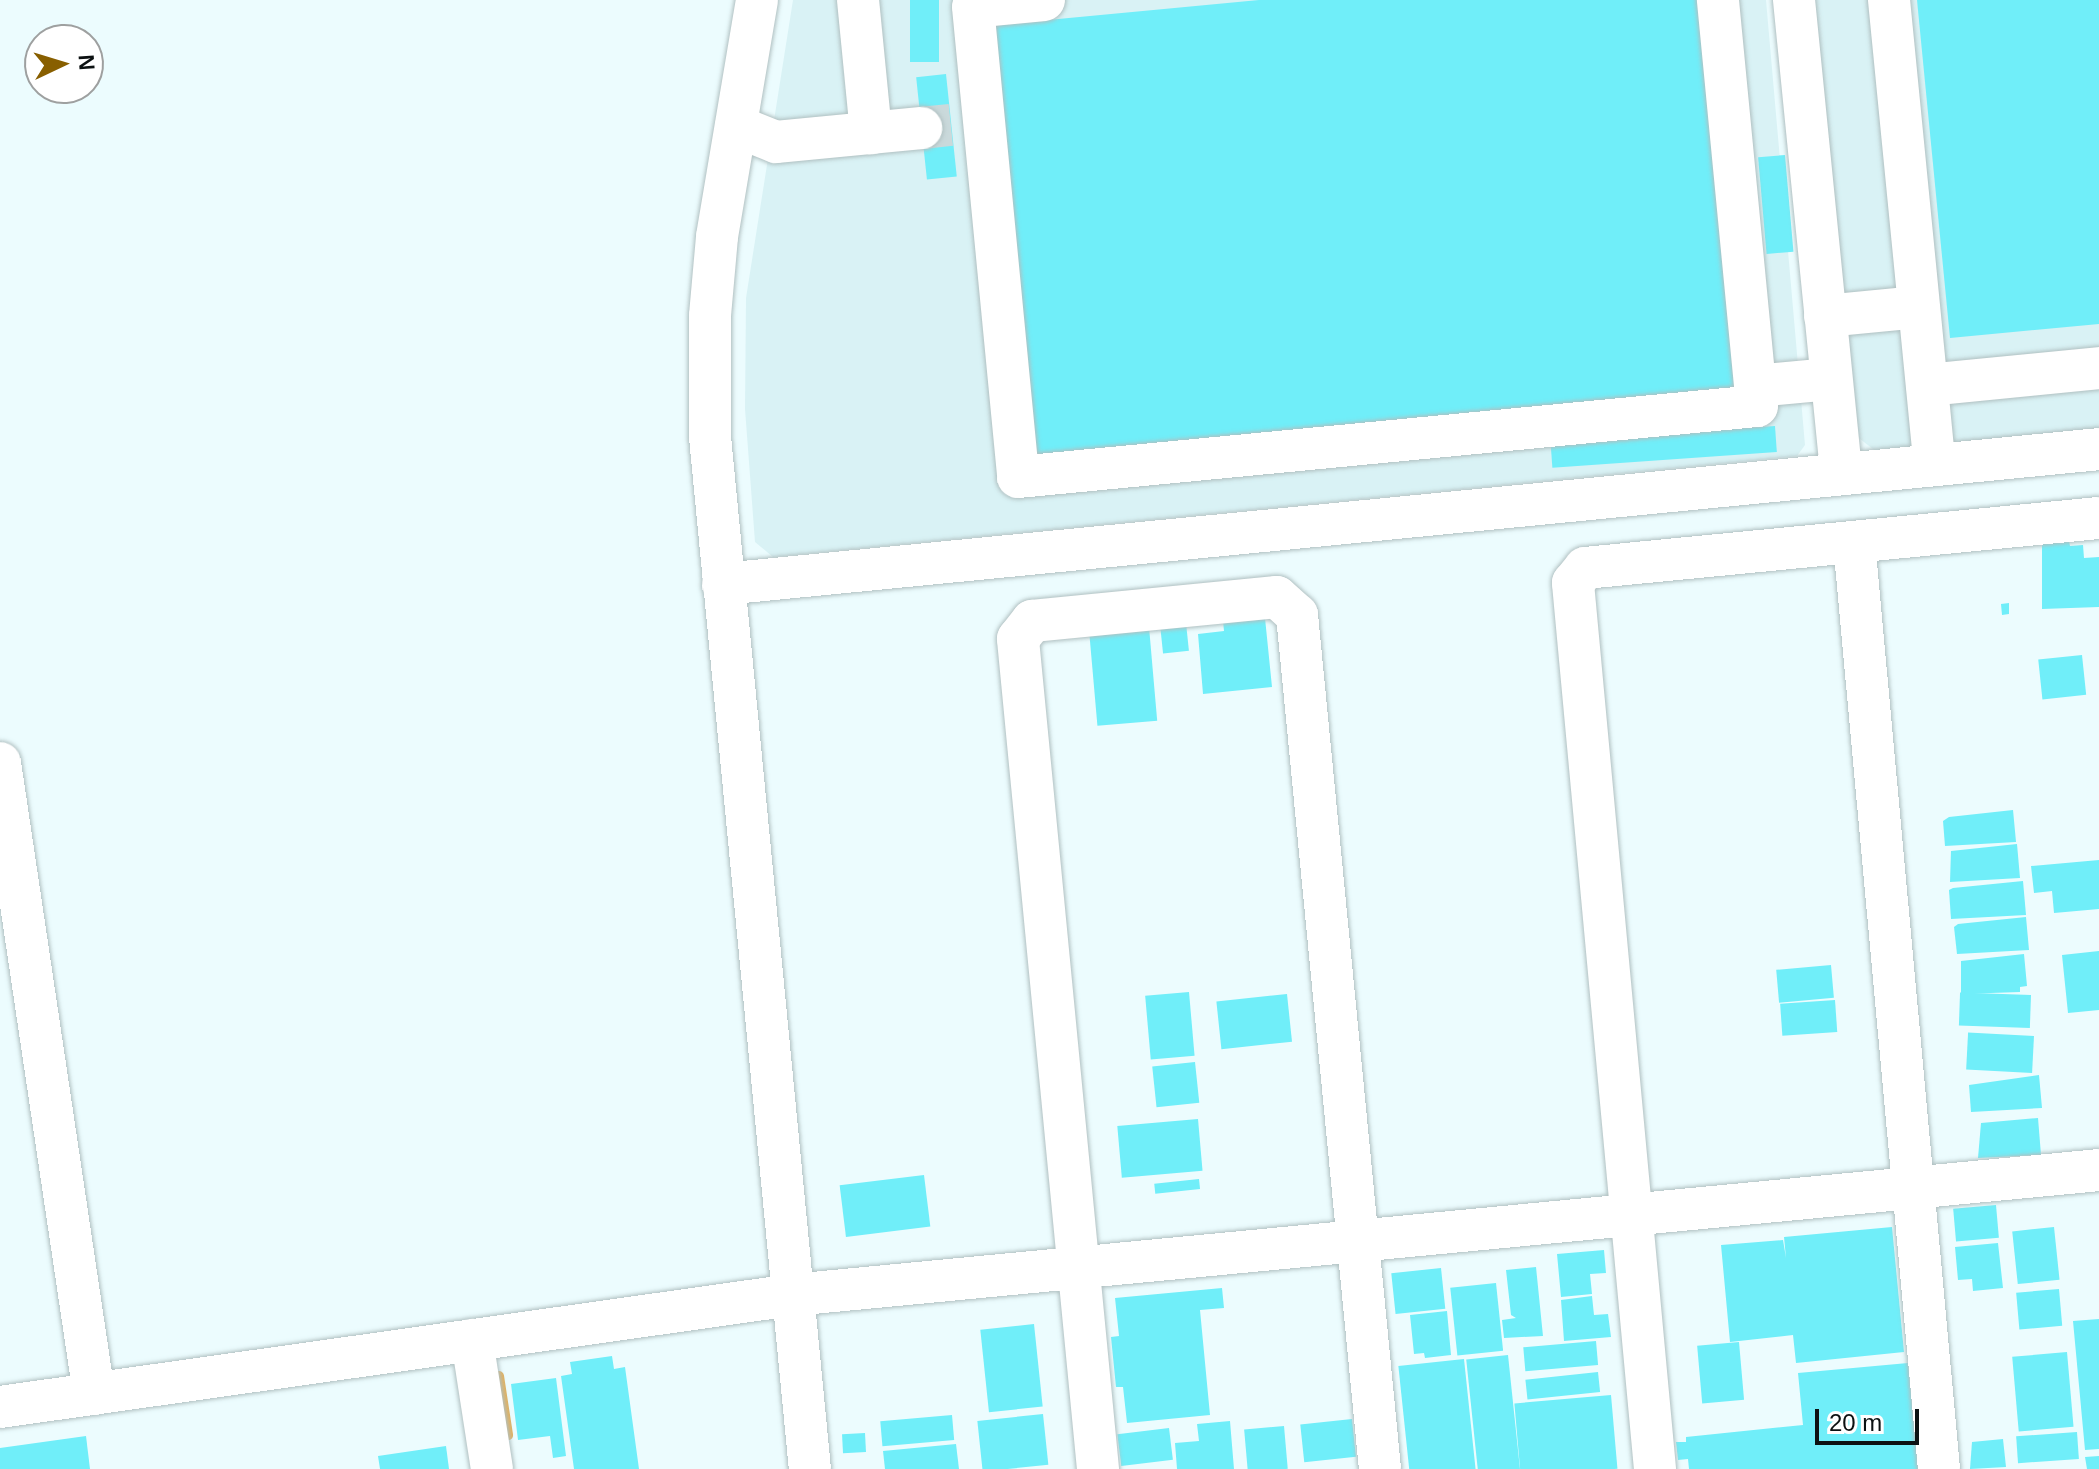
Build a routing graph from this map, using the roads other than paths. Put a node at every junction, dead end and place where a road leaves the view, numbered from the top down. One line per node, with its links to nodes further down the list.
1 (757, 0): 8 (street)
2 (858, 0): 9 (street)
3 (1044, 0): 7 (street)
4 (1718, 0): 15 (street)
5 (1794, 0): 11 (street)
6 (1889, 0): 10 (street)
7 (952, 125): 9 (street); 15 (street)
8 (736, 126): 9 (street); 21 (street)
9 (871, 133)
10 (1919, 307): 11 (street); 14 (street)
11 (1825, 316): 13 (street)
12 (2099, 368): 14 (street)
13 (1831, 379): 15 (street); 18 (street)
14 (1927, 385): 17 (street)
15 (1755, 386)
16 (2099, 449): 17 (street)
17 (1935, 465): 18 (street)
18 (1841, 474): 21 (street)
19 (2099, 518): 20 (street)
20 (1854, 542): 24 (street); 25 (street)
21 (723, 584): 28 (street)
22 (0, 763): 30 (street)
23 (2099, 1170): 24 (street)
24 (1914, 1188): 25 (street); 37 (street)
25 (1635, 1214): 26 (street); 36 (street)
26 (1358, 1241): 27 (street); 27 (street); 35 (street)
27 (1079, 1267): 28 (street); 34 (street)
28 (792, 1295): 29 (street); 33 (street)
29 (472, 1340): 30 (street); 32 (street)
30 (94, 1394): 31 (street)
31 (0, 1407)
32 (492, 1469)
33 (810, 1469)
34 (1098, 1469)
35 (1380, 1469)
36 (1655, 1469)
37 (1939, 1469)

